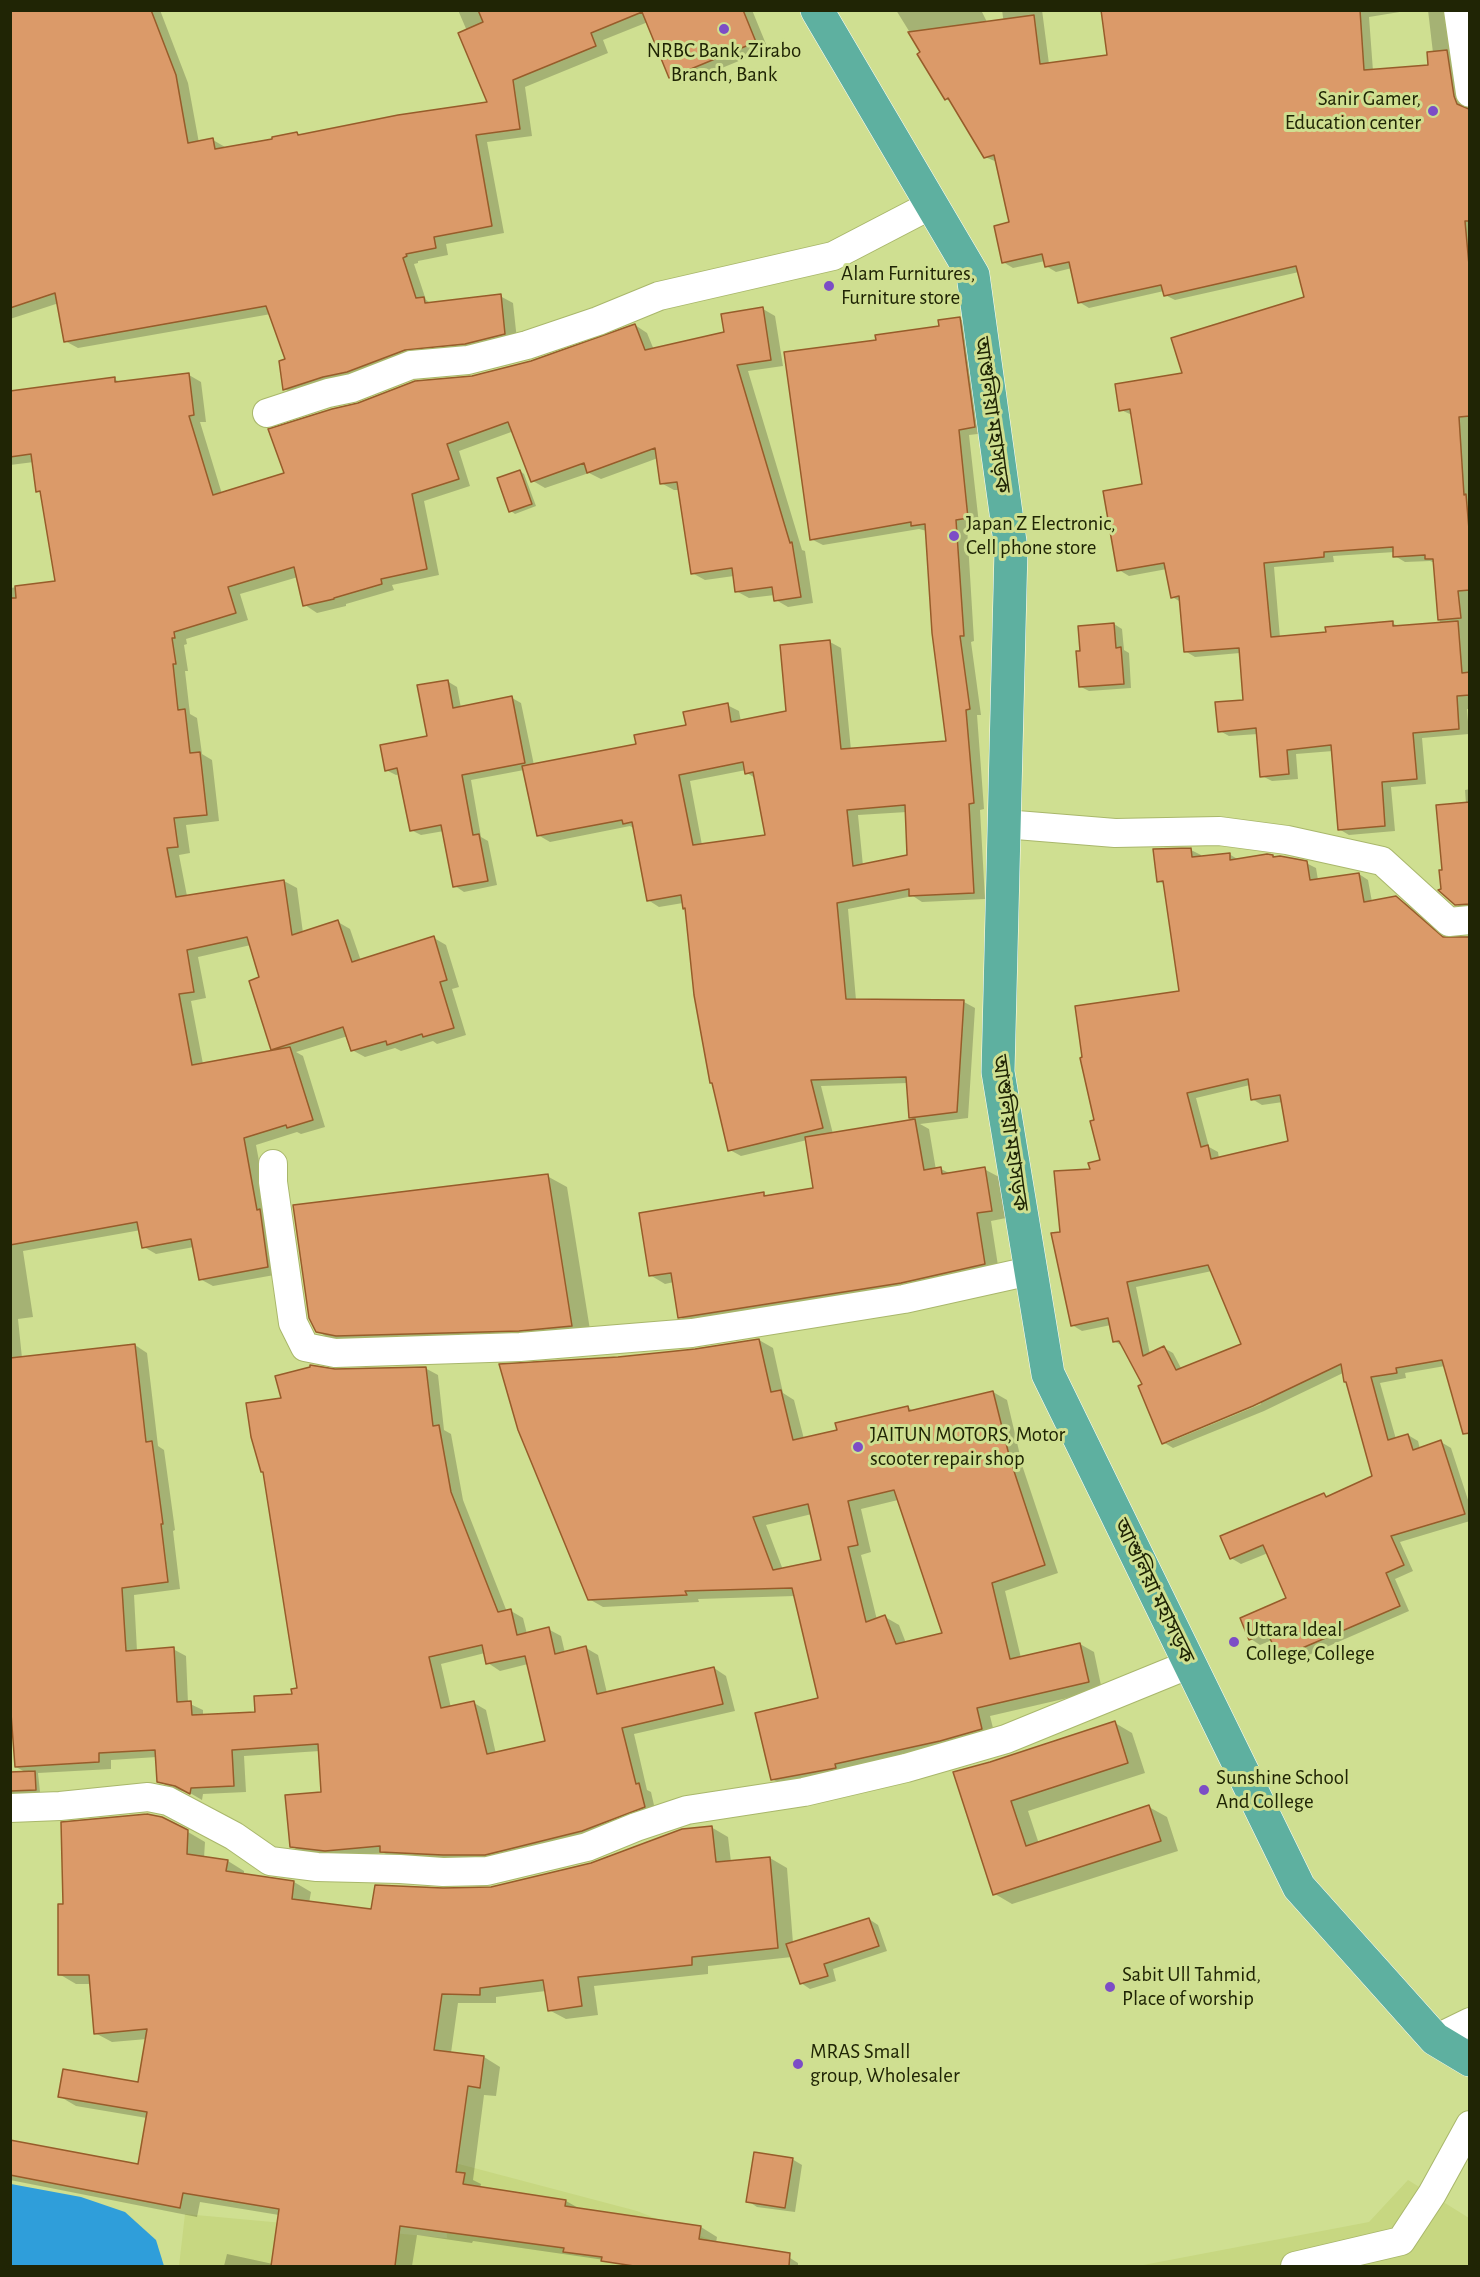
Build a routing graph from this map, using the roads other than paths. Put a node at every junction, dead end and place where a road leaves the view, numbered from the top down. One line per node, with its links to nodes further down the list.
1 (817, 10): 4 (highway, আশুলিয়া মহাসড়ক)
2 (1458, 10): 3 (street)
3 (1470, 93)
4 (931, 205): 5 (street); 6 (highway, আশুলিয়া মহাসড়ক)
5 (267, 413)
6 (1004, 824): 7 (street); 9 (highway, আশুলিয়া মহাসড়ক)
7 (1470, 920)
8 (273, 1164): 9 (street)
9 (1030, 1271): 10 (highway, আশুলিয়া মহাসড়ক)
10 (1190, 1664): 11 (street); 13 (highway, আশুলিয়া মহাসড়ক)
11 (10, 1808)
12 (1470, 2022): 13 (street)
13 (1435, 2039): 14 (highway, আশুলিয়া মহাসড়ক)
14 (1470, 2060)
15 (1470, 2125): 16 (street)
16 (1295, 2266)

